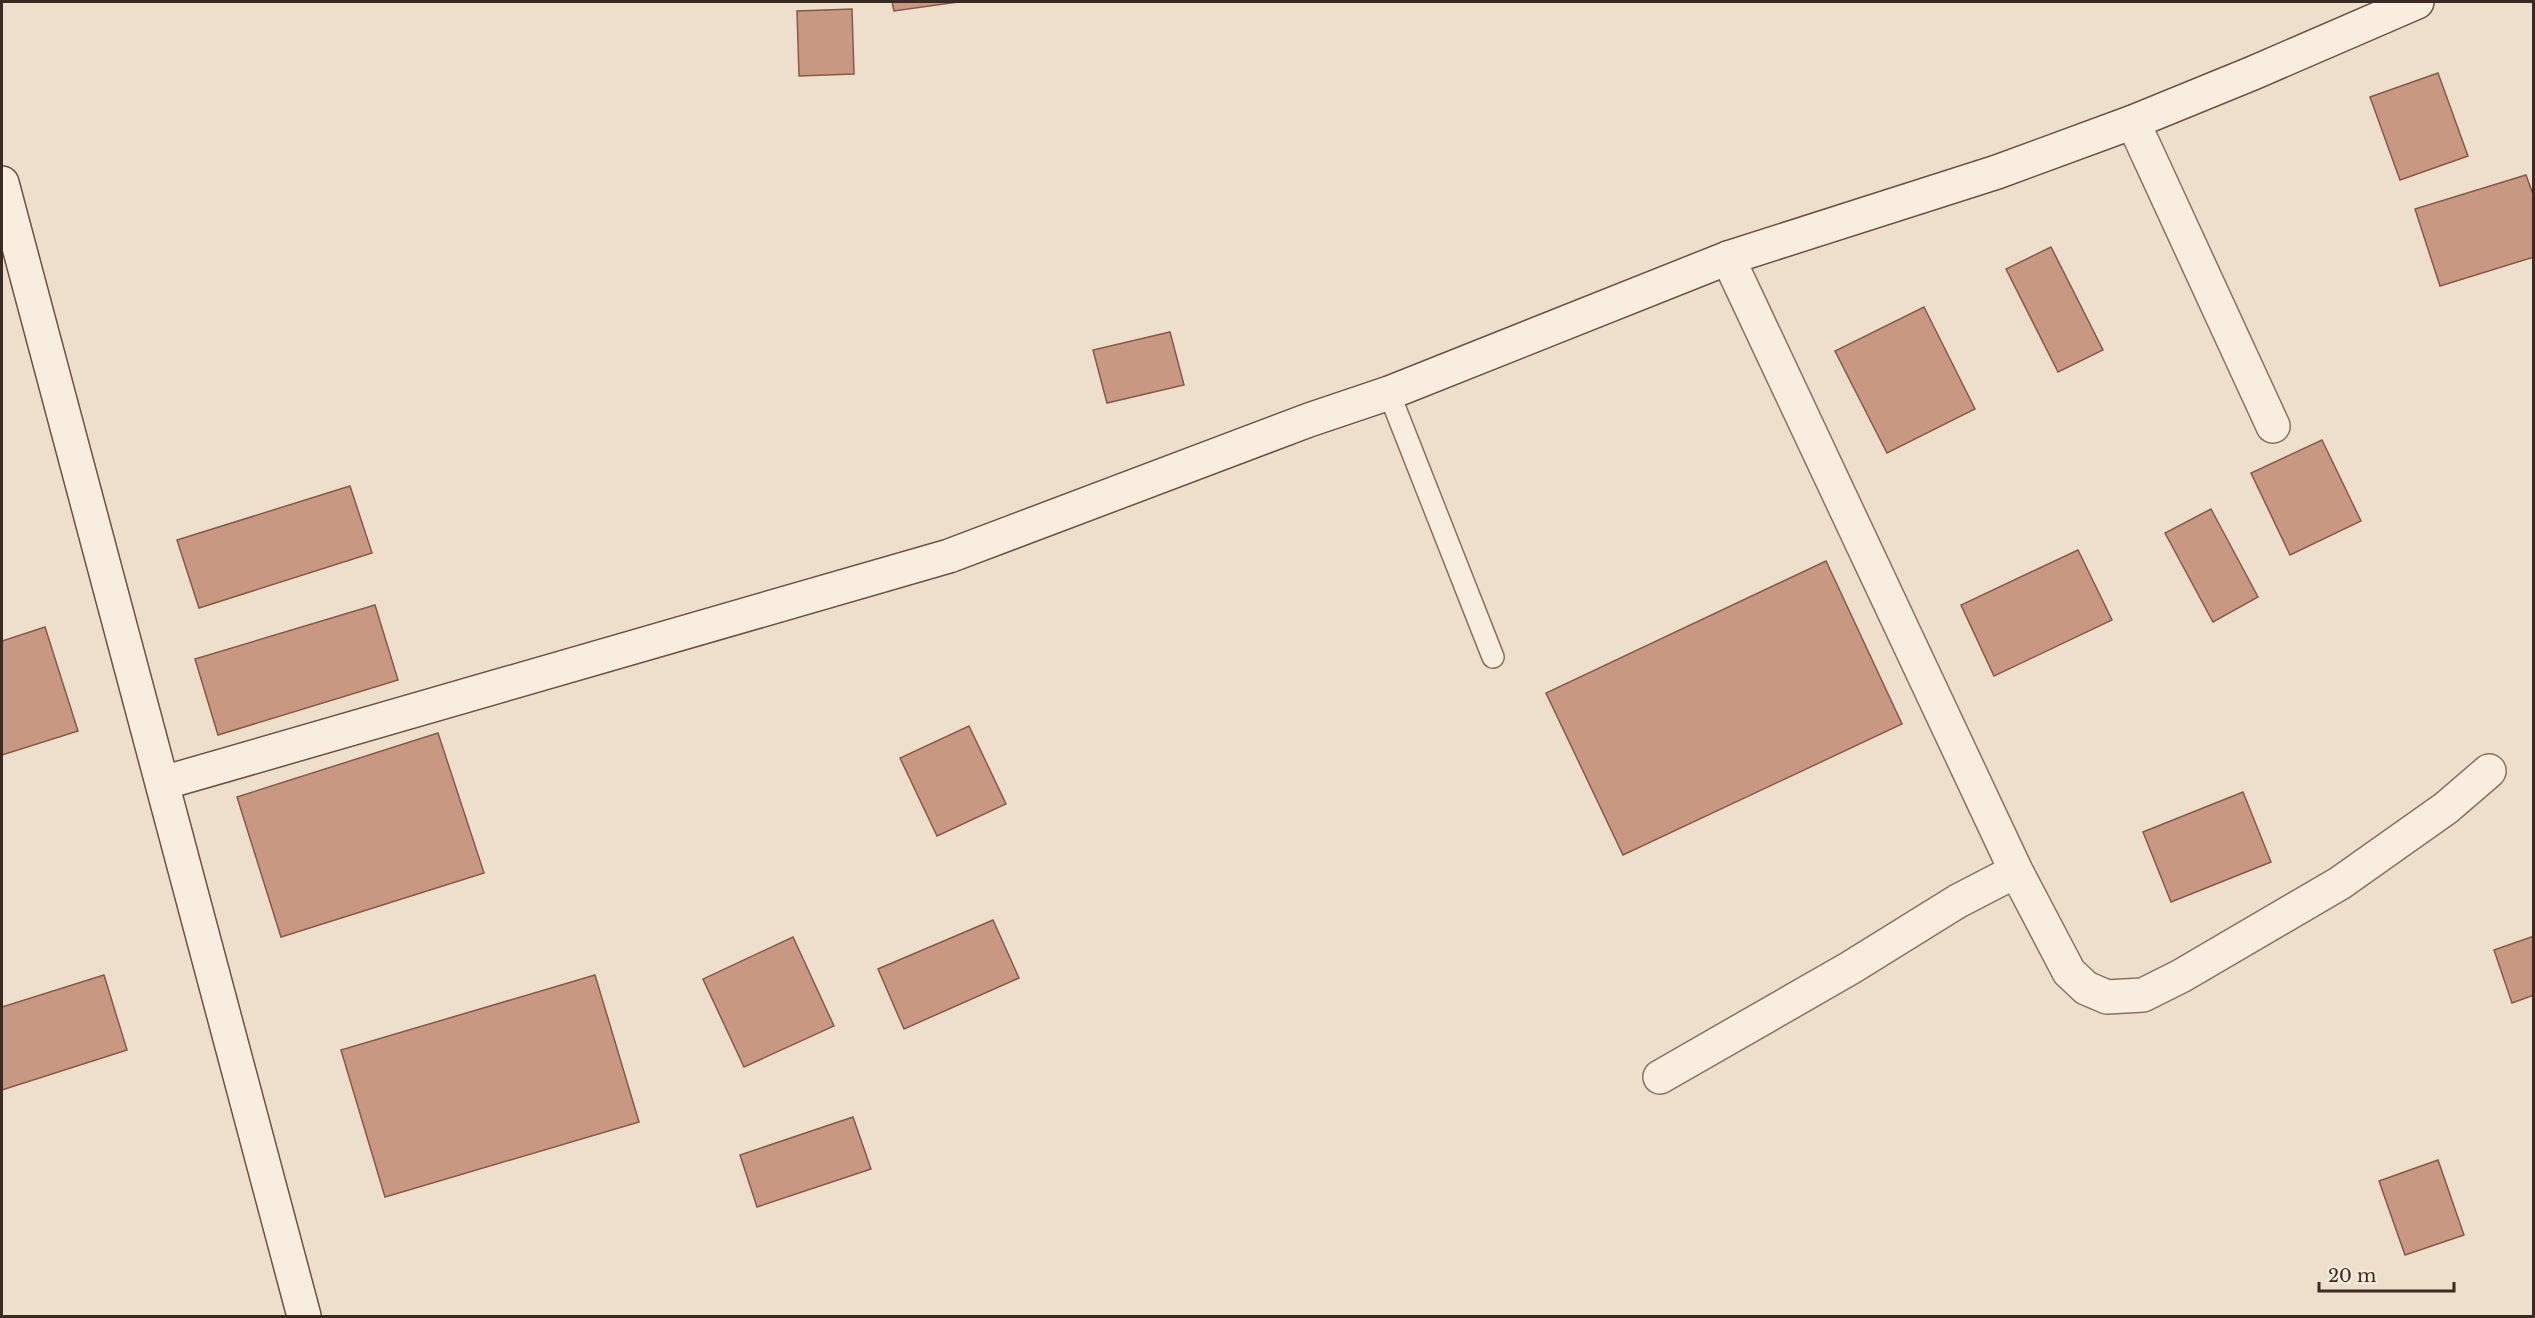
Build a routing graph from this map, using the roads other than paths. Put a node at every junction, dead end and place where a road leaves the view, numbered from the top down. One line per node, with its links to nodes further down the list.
1 (2417, 2): 2 (street)
2 (2133, 122): 4 (street); 6 (street)
3 (2, 183): 9 (street)
4 (1728, 258): 5 (street); 10 (street)
5 (1389, 393): 7 (lane); 9 (street)
6 (2273, 426)
7 (1493, 657)
8 (2488, 771): 10 (street)
9 (163, 783): 12 (street)
10 (2016, 871): 11 (street)
11 (1660, 1077)
12 (304, 1317)

